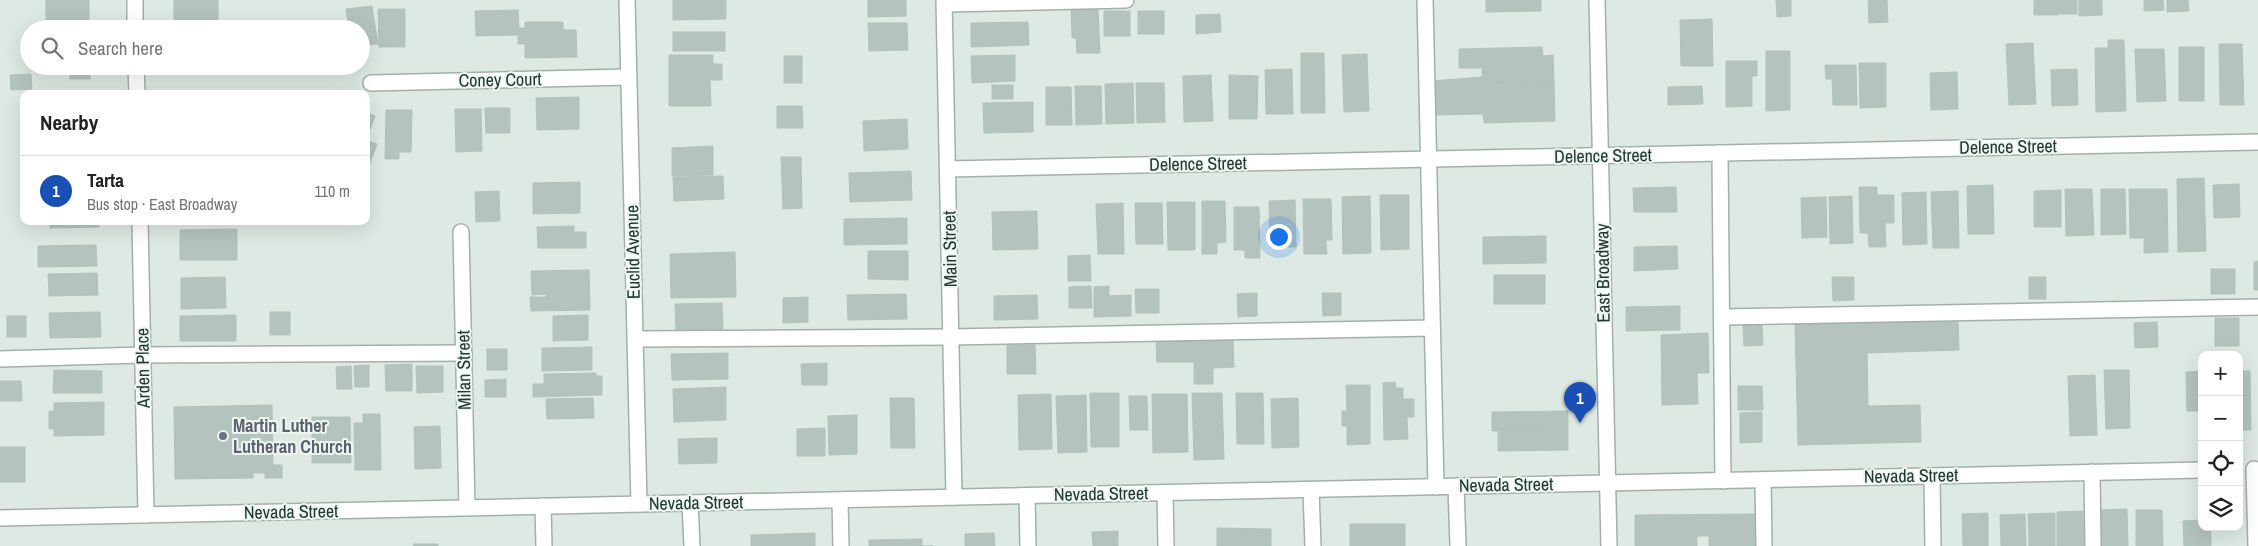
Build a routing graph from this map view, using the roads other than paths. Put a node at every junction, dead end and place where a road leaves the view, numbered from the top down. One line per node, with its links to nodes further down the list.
1 (135, 0): 7 (street)
2 (626, 0): 9 (street, Euclid Avenue)
3 (1126, 0): 6 (street)
4 (1425, 0): 15 (street)
5 (1597, 0): 14 (street, East Broadway)
6 (944, 2): 16 (street, Main Street)
7 (136, 20)
8 (136, 75): 11 (street)
9 (628, 77): 10 (street, Coney Court); 23 (street, Euclid Avenue)
10 (371, 83)
11 (137, 90)
12 (2258, 142): 13 (street, Delence Street)
13 (1720, 153): 14 (street, Delence Street); 20 (street)
14 (1601, 156): 15 (street, Delence Street); 33 (street, East Broadway)
15 (1428, 160): 16 (street, Delence Street); 21 (street)
16 (949, 169): 22 (street, Main Street)
17 (140, 225): 25 (street, Arden Place)
18 (461, 232): 24 (street, Milan Street)
19 (2258, 308): 20 (street)
20 (1722, 317): 32 (street)
21 (1432, 328): 22 (street); 35 (street)
22 (951, 337): 23 (street); 39 (street, Main Street)
23 (635, 339): 42 (street, Euclid Avenue)
24 (464, 353): 25 (street); 44 (street, Milan Street)
25 (143, 355): 26 (street); 45 (street, Arden Place)
26 (0, 359)
27 (2250, 469): 58 (street)
28 (2198, 470): 29 (street, Nevada Street)
29 (2092, 472): 30 (street, Nevada Street); 57 (street)
30 (1932, 476): 31 (street, Nevada Street); 56 (street)
31 (1763, 480): 32 (street, Nevada Street); 55 (street)
32 (1724, 481): 33 (street, Nevada Street)
33 (1608, 483): 34 (street, Nevada Street); 54 (street, East Broadway)
34 (1456, 486): 35 (street, Nevada Street); 53 (street)
35 (1436, 487): 36 (street, Nevada Street)
36 (1311, 490): 37 (street, Nevada Street); 52 (street)
37 (1165, 493): 38 (street, Nevada Street); 51 (street)
38 (1026, 496): 39 (street, Nevada Street); 50 (street)
39 (954, 498): 40 (street, Nevada Street)
40 (840, 500): 41 (street, Nevada Street); 49 (street)
41 (690, 503): 42 (street, Nevada Street); 48 (street)
42 (639, 504): 43 (street, Nevada Street)
43 (543, 506): 44 (street, Nevada Street); 47 (street)
44 (467, 508): 45 (street, Nevada Street)
45 (146, 515): 46 (street, Nevada Street)
46 (0, 518)
47 (544, 546)
48 (692, 546)
49 (841, 546)
50 (1028, 546)
51 (1166, 546)
52 (1313, 546)
53 (1458, 546)
54 (1609, 546)
55 (1764, 546)
56 (1933, 546)
57 (2093, 546)
58 (2256, 546)

